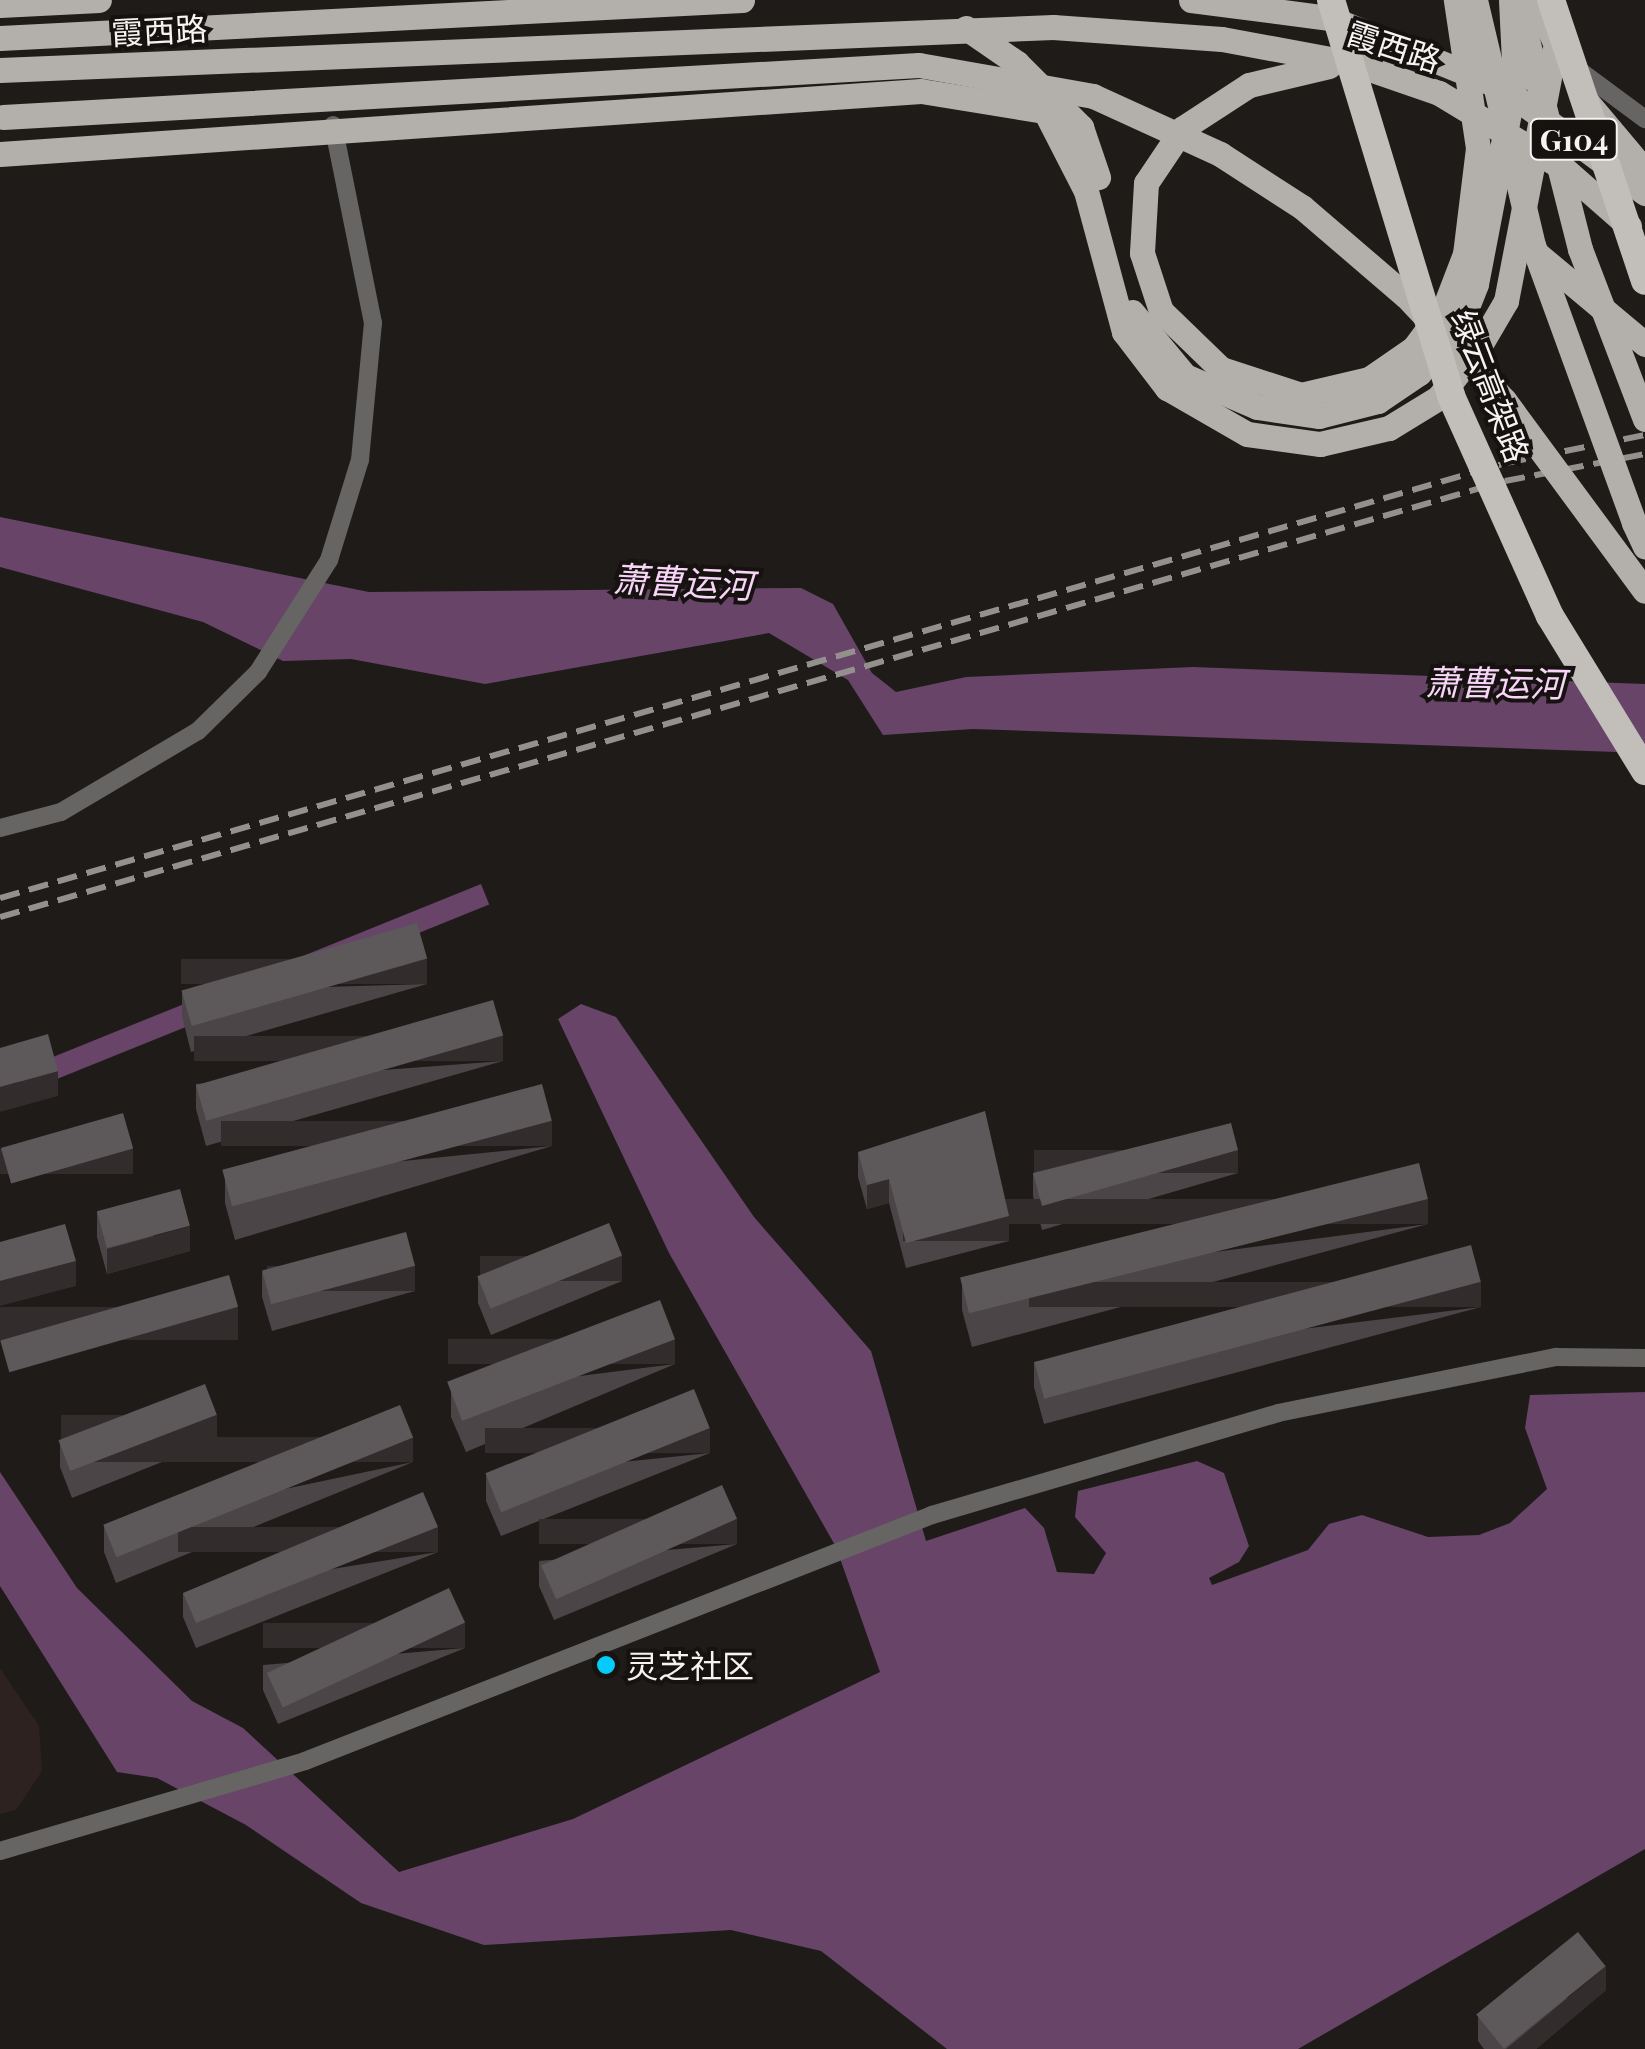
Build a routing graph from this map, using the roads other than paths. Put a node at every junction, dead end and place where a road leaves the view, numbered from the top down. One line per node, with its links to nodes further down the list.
1 (99, 0): 10 (main road)
2 (742, 0): 12 (main road, 霞西路)
3 (1191, 0): 21 (main road, 霞西路 / G104, bridge)
4 (1331, 0): 29 (highway, 绿云高架路, bridge)
5 (1456, 0): 14 (main road)
6 (1475, 0): 27 (main road, bridge)
7 (1514, 0): 11 (main road); 26 (main road, bridge)
8 (1536, 0): 20 (main road, bridge)
9 (1548, 0): 13 (street); 24 (highway, bridge)
10 (0, 5)
11 (966, 28): 14 (main road, 霞西路); 15 (main road, 霞西路)
12 (0, 38)
13 (1554, 52): 17 (street); 22 (main road)
14 (1352, 63): 23 (main road, 霞西路, bridge)
15 (0, 70)
16 (1, 117): 28 (main road, bridge)
17 (1645, 119)
18 (333, 125): 19 (main road); 22 (main road); 30 (street)
19 (0, 154)
20 (1645, 170)
21 (1645, 193)
22 (1518, 239): 25 (main road)
23 (1645, 240)
24 (1645, 281)
25 (1645, 344)
26 (1645, 420)
27 (1645, 546)
28 (1645, 590)
29 (1645, 771)
30 (0, 828)
31 (1645, 1358): 32 (street)
32 (0, 1851)

